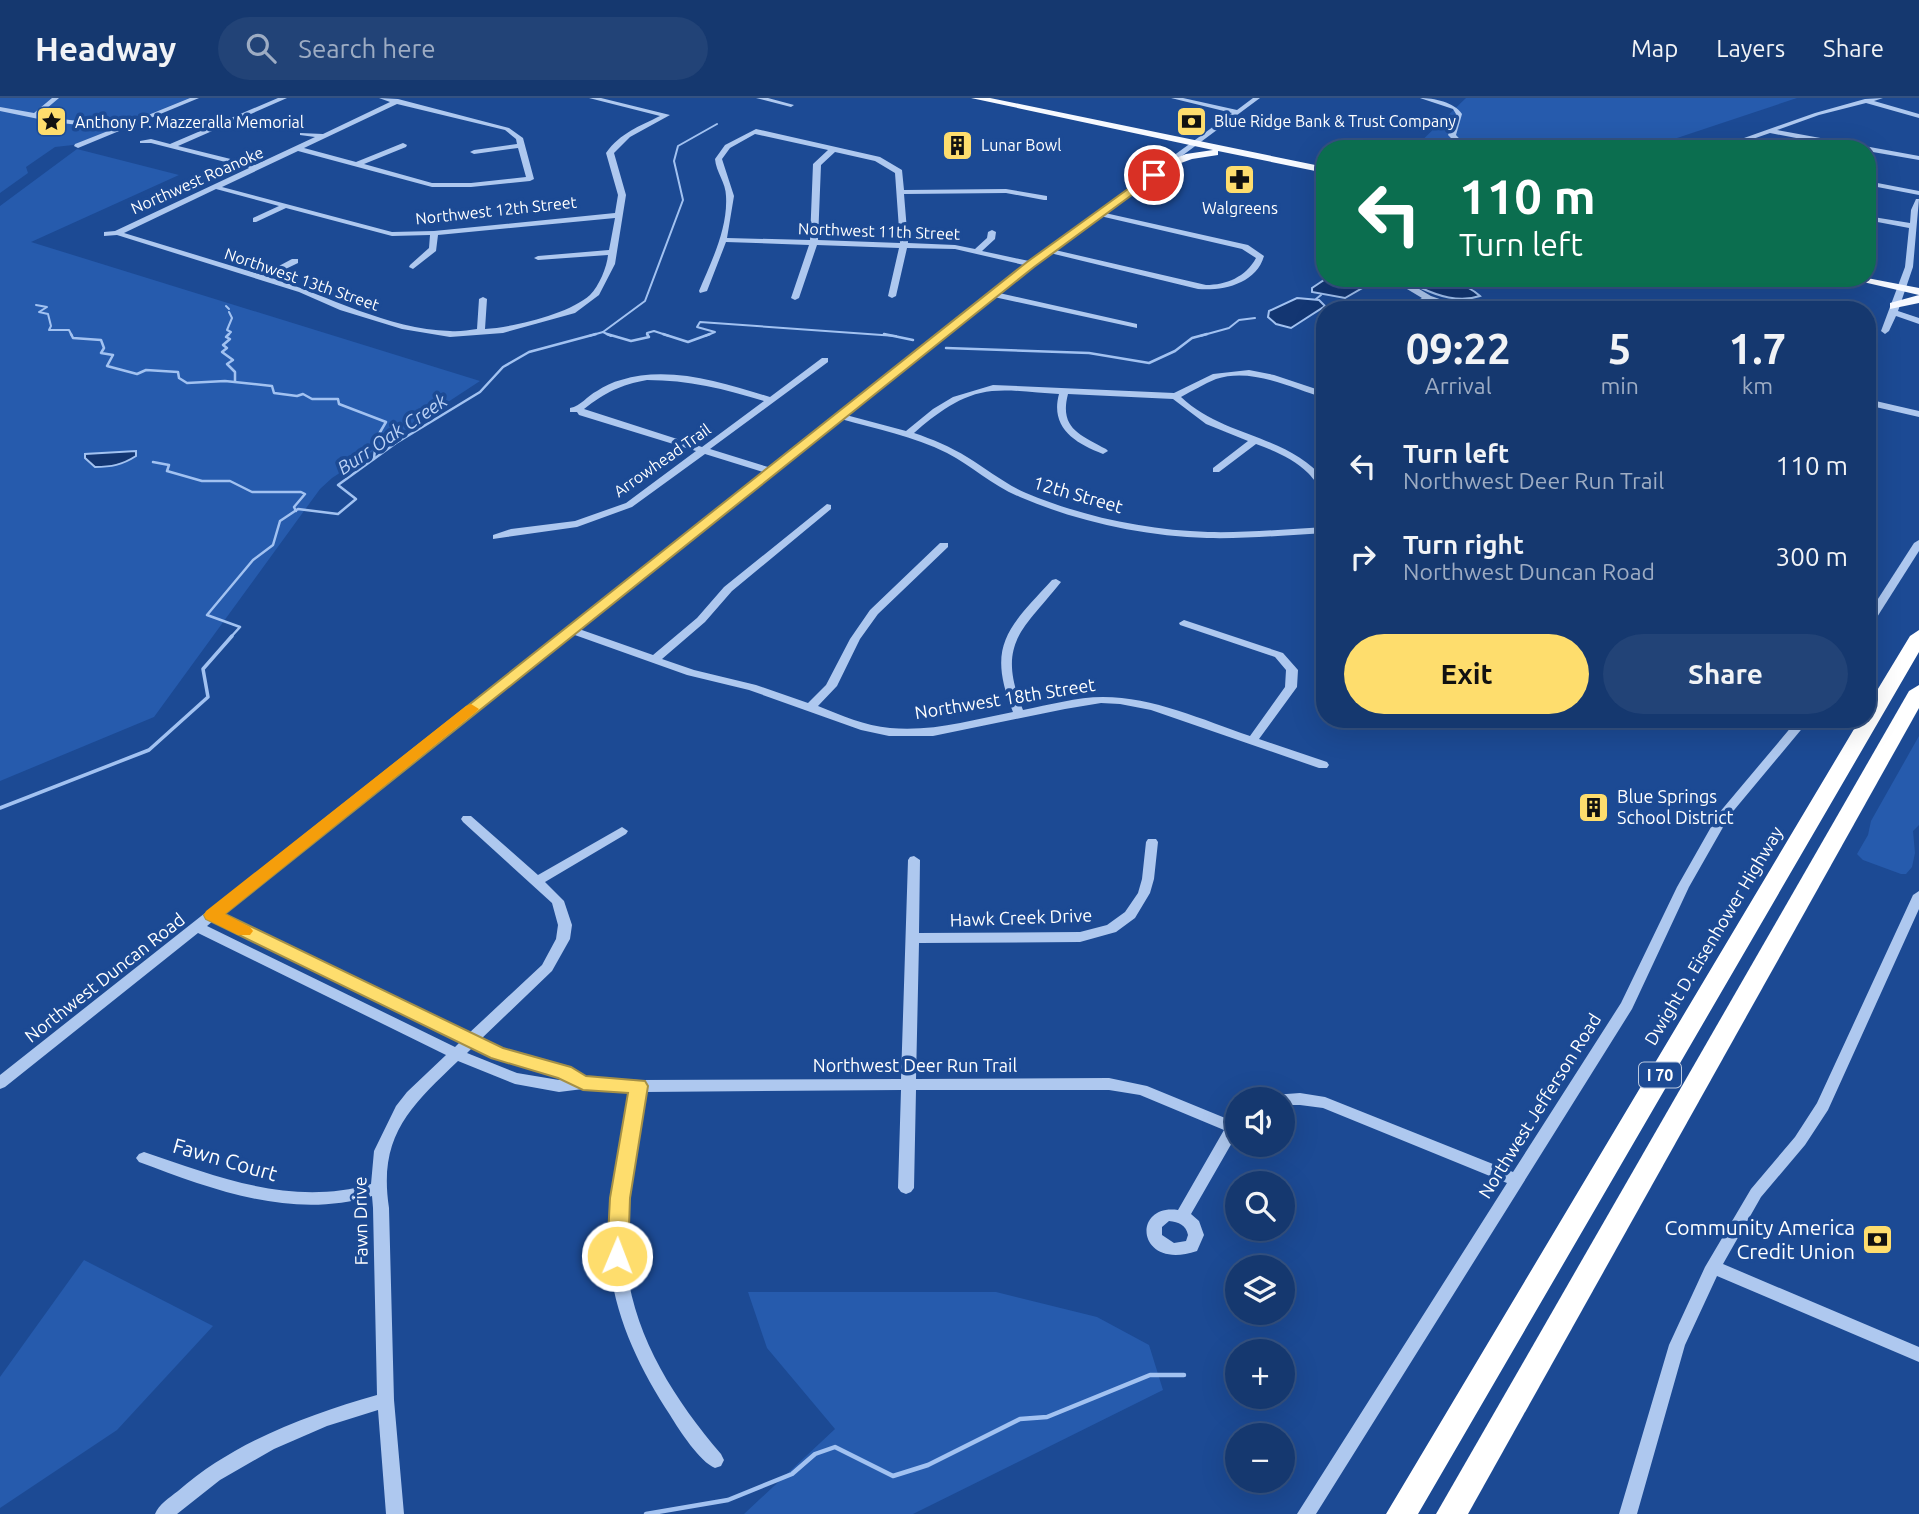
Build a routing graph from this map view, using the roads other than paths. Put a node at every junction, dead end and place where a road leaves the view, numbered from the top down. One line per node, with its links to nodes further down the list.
1 (56, 98): 21 (street)
2 (196, 98): 23 (street)
3 (284, 98): 17 (street)
4 (382, 98): 14 (street)
5 (405, 98): 14 (street, Northwest Roanoke)
6 (592, 98): 55 (street, Northwest 13th Street)
7 (759, 98): 16 (street)
8 (976, 98): 31 (main road)
9 (1174, 98): 20 (street)
10 (1257, 98): 20 (street, Northwest Duncan Road)
11 (1423, 98): 27 (street)
12 (1858, 98): 15 (street)
13 (1880, 98): 15 (street)
14 (396, 102): 26 (street, Northwest Roanoke); 35 (street)
15 (1866, 102): 22 (street); 24 (street)
16 (791, 105)
17 (266, 106): 19 (street); 34 (street)
18 (0, 109): 21 (street)
19 (280, 109)
20 (1238, 112): 31 (street, Northwest Duncan Road)
21 (35, 115): 23 (street)
22 (1919, 116)
23 (122, 128): 32 (street)
24 (1768, 131): 28 (street); 29 (street)
25 (302, 134): 26 (street)
26 (326, 136): 36 (street, Northwest Roanoke)
27 (1457, 140)
28 (1742, 140)
29 (1818, 140)
30 (142, 142): 34 (street)
31 (1197, 144): 38 (main road); 42 (street, Northwest Duncan Road)
32 (78, 145)
33 (403, 145): 43 (street)
34 (172, 146): 44 (street)
35 (521, 146): 40 (street); 46 (street)
36 (300, 149): 43 (street); 44 (street, Northwest Roanoke)
37 (834, 149): 49 (street); 62 (street); 63 (street)
38 (1232, 151): 42 (main road); 45 (main road)
39 (1876, 151): 41 (street)
40 (474, 152)
41 (1919, 158)
42 (1170, 163): 54 (street, Northwest Duncan Road)
43 (356, 166): 46 (street)
44 (257, 168): 48 (street, Northwest Roanoke)
45 (1316, 168)
46 (530, 178)
47 (1876, 185): 50 (street)
48 (215, 187): 53 (street, Northwest 12th Street); 61 (street, Northwest Roanoke)
49 (902, 192): 51 (street); 64 (street)
50 (1919, 193)
51 (1044, 198)
52 (1919, 201): 58 (street)
53 (285, 206): 56 (street); 60 (street, Northwest 12th Street)
54 (1100, 214): 66 (street, Northwest Duncan Road); 66 (street)
55 (618, 215): 60 (street, Northwest 12th Street); 67 (street, Northwest 13th Street)
56 (256, 220)
57 (1876, 220): 58 (street)
58 (1913, 226): 72 (street)
59 (992, 232): 65 (street)
60 (434, 233): 71 (street)
61 (112, 234): 74 (street, Northwest 13th Street)
62 (724, 240): 63 (street, Northwest 11th Street); 78 (street)
63 (814, 242): 64 (street, Northwest 11th Street); 82 (street)
64 (904, 245): 65 (street, Northwest 11th Street); 81 (street)
65 (978, 250): 70 (street, Northwest 11th Street)
66 (1051, 251): 70 (street, Northwest Duncan Road)
67 (614, 252): 68 (street); 92 (street, Northwest 13th Street)
68 (538, 258)
69 (295, 261): 74 (street)
70 (1030, 264): 80 (street, Northwest Duncan Road)
71 (413, 267)
72 (1908, 272): 73 (street); 77 (street)
73 (1919, 274)
74 (261, 278): 92 (street, Northwest 13th Street)
75 (1876, 283): 77 (main road)
76 (1408, 287): 83 (street)
77 (1902, 288): 79 (main road); 88 (street)
78 (703, 291)
79 (1919, 292)
80 (993, 294): 90 (street); 100 (street, Northwest Duncan Road)
81 (892, 296)
82 (795, 298)
83 (1428, 298): 86 (street); 87 (street)
84 (484, 299): 92 (street)
85 (1919, 299): 88 (main road)
86 (1422, 301)
87 (1438, 301)
88 (1894, 309): 89 (street); 91 (street)
89 (1919, 321)
90 (1134, 326)
91 (1885, 331)
92 (481, 332)
93 (825, 360): 97 (street, Arrowhead Trail)
94 (1064, 391): 96 (street); 101 (street); 104 (street)
95 (1316, 392): 96 (street)
96 (1175, 396): 102 (street)
97 (772, 400): 103 (street, Arrowhead Trail); 103 (street)
98 (1876, 404): 99 (street)
99 (1919, 414)
100 (841, 416): 101 (street, 12th Street); 106 (street, Northwest Duncan Road)
101 (906, 435): 109 (street, 12th Street)
102 (1256, 440): 105 (street); 107 (street)
103 (704, 451): 106 (street); 110 (street, Arrowhead Trail)
104 (1103, 451)
105 (1216, 470)
106 (771, 471): 116 (street, Northwest Duncan Road)
107 (1316, 474)
108 (827, 507): 118 (street)
109 (1316, 530)
110 (496, 537)
111 (1919, 543): 114 (street)
112 (944, 545): 120 (street)
113 (1056, 582): 122 (street)
114 (1876, 601)
115 (1184, 624): 125 (street)
116 (572, 630): 118 (street, Northwest 18th Street); 133 (street, Northwest Duncan Road)
117 (1919, 636): 121 (highway, Dwight D. Eisenhower Highway / I 70)
118 (654, 660): 120 (street, Northwest 18th Street)
119 (1919, 691): 160 (highway, I 70)
120 (811, 707): 122 (street, Northwest 18th Street)
121 (1876, 709)
122 (1019, 714): 125 (street, Northwest 18th Street)
123 (1796, 728): 148 (street, Northwest Jefferson Road)
124 (1865, 728): 159 (highway, Dwight D. Eisenhower Highway / I 70)
125 (1252, 741): 126 (street, Northwest 18th Street)
126 (1323, 765)
127 (467, 819): 131 (street, Fawn Drive)
128 (622, 831): 131 (street)
129 (1152, 842): 135 (street, Hawk Creek Drive)
130 (914, 860): 135 (street)
131 (538, 881): 138 (street, Fawn Drive)
132 (1919, 895): 152 (street)
133 (212, 915): 134 (street, Northwest Duncan Road); 136 (street, Northwest Deer Run Trail)
134 (198, 927): 137 (street, Northwest Deer Run Trail); 140 (street, Northwest Duncan Road)
135 (912, 938): 142 (street)
136 (341, 978): 137 (street); 138 (street, Northwest Deer Run Trail)
137 (327, 991): 139 (street, Northwest Deer Run Trail)
138 (470, 1041): 139 (street, Fawn Drive); 141 (street, Northwest Deer Run Trail)
139 (456, 1054): 141 (street, Northwest Deer Run Trail); 149 (street, Fawn Drive)
140 (0, 1083)
141 (583, 1083): 143 (street, Northwest Deer Run Trail)
142 (909, 1085): 143 (street, Northwest Deer Run Trail); 145 (street, Northwest Deer Run Trail); 150 (street)
143 (639, 1086): 155 (street)
144 (1295, 1098): 148 (street)
145 (1225, 1120)
146 (1225, 1141): 151 (street)
147 (144, 1158): 149 (street, Fawn Court)
148 (1516, 1180): 158 (street, Northwest Jefferson Road)
149 (378, 1188): 154 (street, Fawn Drive)
150 (906, 1188)
151 (1182, 1216)
152 (1713, 1267): 153 (street); 161 (street)
153 (1919, 1355)
154 (386, 1400): 156 (street); 157 (street)
155 (716, 1460)
156 (164, 1514)
157 (395, 1514)
158 (1306, 1514)
159 (1401, 1514)
160 (1451, 1514)
161 (1628, 1514)

